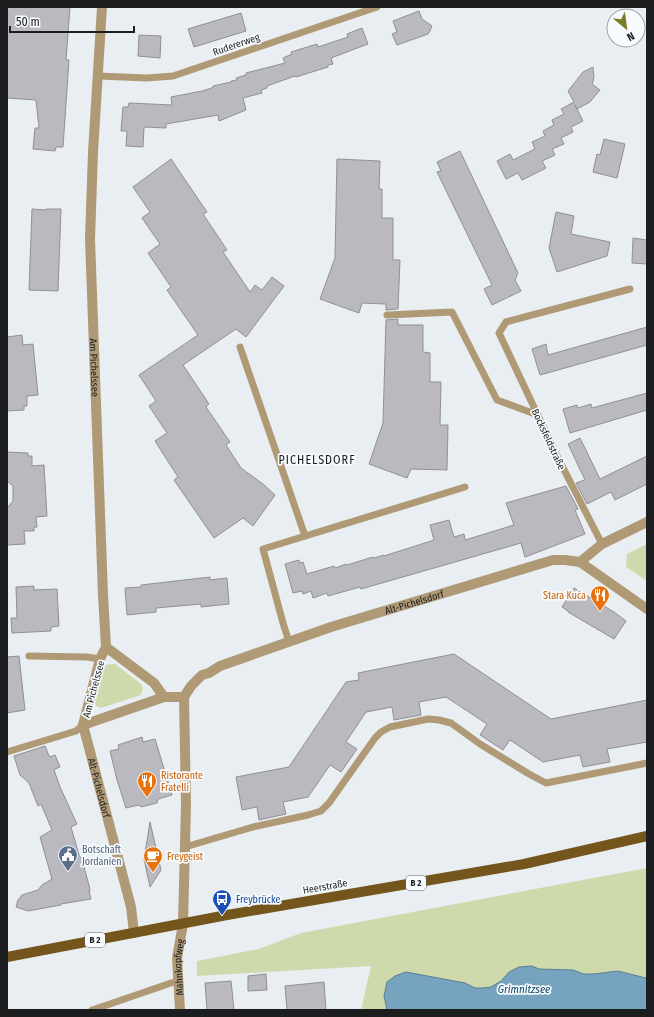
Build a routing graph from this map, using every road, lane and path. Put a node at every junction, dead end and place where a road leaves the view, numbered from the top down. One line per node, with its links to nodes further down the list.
1 (102, 7): 3 (street, Am Pichelssee)
2 (377, 7): 3 (lane, Rudererweg)
3 (98, 76): 15 (street, Am Pichelssee)
4 (630, 289): 7 (lane, Bocksfeldstraße)
5 (387, 315): 7 (lane)
6 (240, 347): 10 (lane)
7 (538, 415): 11 (lane, Bocksfeldstraße)
8 (465, 487): 10 (lane)
9 (647, 522): 11 (street)
10 (305, 536): 14 (lane)
11 (602, 544): 12 (street)
12 (580, 562): 13 (street, Alt-Pichelsdorf); 14 (street, Alt-Pichelsdorf)
13 (647, 608)
14 (289, 642): 19 (street, Alt-Pichelsdorf)
15 (106, 647): 17 (street, Am Pichelssee); 18 (street)
16 (29, 656): 17 (lane)
17 (100, 659): 20 (street, Am Pichelssee)
18 (164, 697): 19 (street); 20 (street)
19 (184, 697): 24 (street)
20 (83, 725): 21 (lane); 26 (street, Alt-Pichelsdorf)
21 (7, 752)
22 (647, 763): 24 (lane)
23 (647, 836): 25 (main road, Heerstraße / B 2)
24 (184, 847): 25 (street)
25 (183, 924): 26 (main road, Heerstraße / B 2); 28 (street, Mahnkopfweg)
26 (134, 933): 27 (main road, Heerstraße / B 2)
27 (7, 957)
28 (178, 981): 29 (lane); 30 (street, Mahnkopfweg)
29 (92, 1010)
30 (180, 1010)

